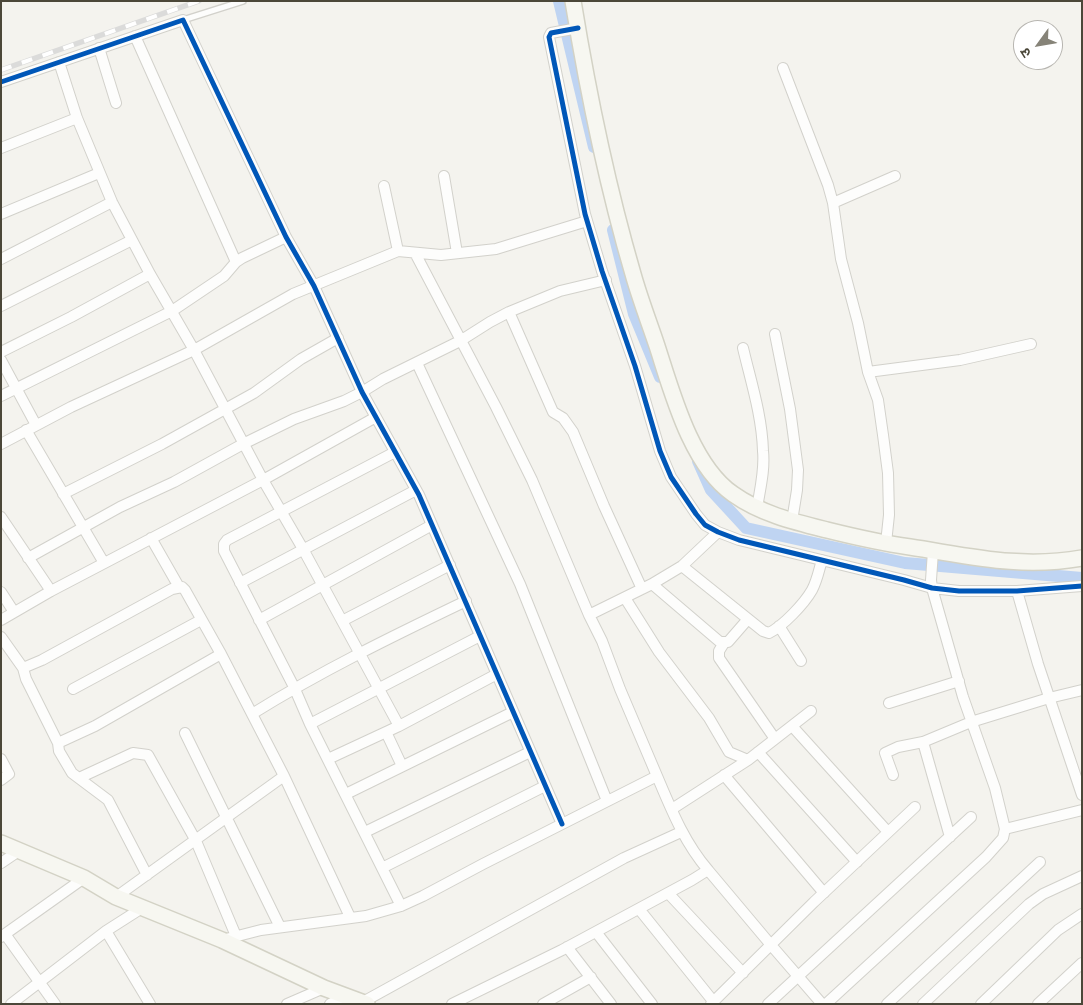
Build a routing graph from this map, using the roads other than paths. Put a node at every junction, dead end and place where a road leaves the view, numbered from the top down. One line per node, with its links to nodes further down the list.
1 (243, 1): 3 (lane)
2 (573, 1): 4 (street)
3 (183, 20): 5 (street); 21 (street)
4 (573, 30): 20 (street); 57 (street)
5 (135, 36): 6 (street); 27 (street)
6 (99, 48): 7 (street); 10 (street)
7 (59, 62): 9 (street); 11 (street)
8 (783, 68): 18 (street)
9 (1, 82)
10 (116, 103)
11 (77, 118): 12 (street); 13 (street)
12 (1, 148)
13 (99, 173): 17 (street); 19 (street)
14 (444, 176): 25 (street)
15 (895, 176): 18 (street)
16 (384, 186): 23 (street)
17 (112, 202): 22 (street); 26 (street)
18 (833, 203): 43 (street)
19 (1, 214)
20 (587, 221): 25 (street); 29 (street)
21 (286, 236): 27 (street); 30 (street)
22 (132, 240): 28 (street); 31 (street)
23 (398, 252): 24 (street); 30 (street)
24 (415, 253): 25 (street); 36 (street)
25 (456, 253)
26 (1, 259)
27 (236, 262): 32 (street)
28 (150, 274): 32 (street); 40 (street)
29 (606, 280): 33 (street); 63 (street)
30 (314, 286): 35 (street); 39 (street)
31 (1, 306)
32 (172, 311): 39 (street); 44 (street)
33 (508, 312): 36 (street); 77 (street)
34 (776, 334): 60 (street)
35 (338, 338): 45 (street); 47 (street)
36 (460, 341): 42 (street); 86 (street)
37 (1031, 344): 43 (street)
38 (743, 348): 57 (street)
39 (194, 350): 47 (street); 49 (street)
40 (1, 352)
41 (1, 360): 44 (street)
42 (417, 363): 45 (street); 135 (street)
43 (868, 372): 65 (street)
44 (17, 388): 46 (street); 49 (street)
45 (362, 392): 48 (street); 52 (street)
46 (1, 396)
47 (224, 409): 52 (street); 56 (street)
48 (376, 417): 53 (street); 54 (street)
49 (36, 425): 50 (street)
50 (26, 430): 51 (street); 56 (street)
51 (1, 444)
52 (243, 444): 54 (street); 62 (street)
53 (395, 452): 55 (street); 58 (street)
54 (263, 480): 58 (street); 64 (street)
55 (416, 490): 61 (street); 66 (street)
56 (63, 494): 62 (street)
57 (757, 508): 60 (street)
58 (282, 511): 66 (street); 74 (street)
59 (1, 517): 68 (street)
60 (792, 521): 65 (street)
61 (432, 524): 72 (street); 75 (street)
62 (83, 527): 68 (street); 71 (street)
63 (718, 532): 70 (street); 73 (street)
64 (151, 538): 71 (street); 79 (street)
65 (886, 543): 67 (street)
66 (303, 549): 74 (street); 75 (street)
67 (933, 555): 69 (street); 76 (street)
68 (28, 558): 82 (street)
69 (1082, 558)
70 (822, 560): 76 (street); 92 (street)
71 (104, 562): 82 (street)
72 (450, 565): 84 (street); 91 (street)
73 (682, 566): 77 (street); 87 (street)
74 (240, 583): 90 (street)
75 (322, 584): 90 (street); 91 (street)
76 (932, 584): 80 (street); 101 (street)
77 (647, 586): 83 (street); 95 (street)
78 (1082, 586): 80 (street)
79 (179, 587): 89 (street); 99 (street)
80 (1017, 591): 106 (street)
81 (1, 592): 85 (street)
82 (50, 592): 85 (street)
83 (625, 598): 86 (street); 124 (street)
84 (466, 601): 93 (street); 96 (street)
85 (14, 612): 88 (street)
86 (589, 615): 128 (street)
87 (748, 619): 92 (street); 95 (street)
88 (1, 620)
89 (201, 620): 97 (street); 104 (street)
90 (259, 620): 102 (street)
91 (342, 621): 96 (street)
92 (779, 626): 98 (street)
93 (480, 636): 100 (street); 103 (street)
94 (1, 637): 99 (street)
95 (724, 643): 117 (street)
96 (360, 653): 102 (street); 103 (street)
97 (221, 654): 110 (street); 119 (street)
98 (801, 660)
99 (23, 668): 119 (street)
100 (497, 674): 109 (street); 113 (street)
101 (959, 681): 107 (street); 111 (street)
102 (294, 687): 110 (street); 112 (street)
103 (378, 687): 112 (street); 113 (street)
104 (73, 690)
105 (1082, 690): 106 (street)
106 (1049, 698): 111 (street); 134 (street)
107 (889, 703)
108 (811, 711): 114 (street)
109 (512, 712): 120 (street); 125 (street)
110 (252, 714): 127 (street)
111 (971, 722): 118 (street); 142 (street)
112 (310, 724): 123 (street)
113 (400, 726): 115 (street)
114 (792, 726): 117 (street); 145 (street)
115 (386, 732): 123 (street); 125 (street)
116 (185, 733): 140 (street)
117 (776, 739): 121 (street)
118 (923, 742): 126 (street); 146 (street)
119 (58, 743): 130 (street)
120 (530, 752): 132 (street); 143 (street)
121 (758, 752): 124 (street); 150 (street)
122 (1, 759): 131 (street)
123 (328, 759): 133 (street)
124 (748, 760): 129 (street)
125 (402, 766): 133 (street)
126 (893, 775)
127 (284, 776): 140 (street); 165 (street)
128 (657, 776): 135 (street); 137 (street)
129 (724, 776): 137 (street); 159 (street)
130 (79, 778): 147 (street); 155 (street)
131 (1, 780)
132 (545, 786): 141 (street); 153 (street)
133 (346, 794): 143 (street)
134 (1082, 796)
135 (607, 801): 141 (street)
136 (916, 807): 145 (street)
137 (672, 810): 144 (street)
138 (1082, 810): 142 (street)
139 (971, 817): 146 (street)
140 (226, 819): 147 (street); 166 (street)
141 (562, 824): 161 (street)
142 (1005, 829): 193 (street)
143 (365, 832): 153 (street)
144 (681, 832): 154 (street); 180 (street)
145 (888, 832): 150 (street)
146 (950, 837): 175 (street)
147 (196, 841): 155 (street); 170 (street)
148 (1, 843): 149 (street)
149 (20, 850): 152 (street); 157 (street)
150 (857, 862): 159 (street)
151 (1040, 862): 194 (street)
152 (1, 863)
153 (382, 868): 161 (street)
154 (708, 870): 158 (street); 171 (street)
155 (147, 875): 160 (street)
156 (1082, 876): 195 (street)
157 (84, 878): 160 (street); 169 (street)
158 (668, 893): 163 (street); 174 (street)
159 (824, 893): 171 (street)
160 (116, 897): 162 (street)
161 (401, 906): 165 (street)
162 (142, 908): 167 (street); 170 (street)
163 (638, 909): 168 (street); 181 (street)
164 (1082, 914): 196 (street)
165 (350, 917): 166 (street)
166 (280, 927): 170 (street)
167 (106, 931): 177 (street); 184 (street)
168 (596, 932): 172 (street); 190 (street)
169 (3, 935): 177 (street)
170 (229, 938): 178 (street)
171 (771, 945): 174 (street); 175 (street)
172 (567, 947): 176 (street); 187 (street)
173 (1082, 963): 197 (street)
174 (743, 973): 181 (street)
175 (798, 976): 191 (street); 192 (street)
176 (591, 978): 188 (street); 189 (street)
177 (39, 982): 182 (street); 183 (street)
178 (324, 988): 179 (street); 185 (street)
179 (346, 996): 180 (street); 186 (street)
180 (365, 1003)
181 (712, 1003)
182 (11, 1004)
183 (55, 1004)
184 (150, 1004)
185 (287, 1004)
186 (330, 1004)
187 (452, 1004)
188 (543, 1004)
189 (611, 1004)
190 (652, 1004)
191 (768, 1004)
192 (822, 1004)
193 (826, 1004)
194 (887, 1004)
195 (923, 1004)
196 (981, 1004)
197 (1038, 1004)

